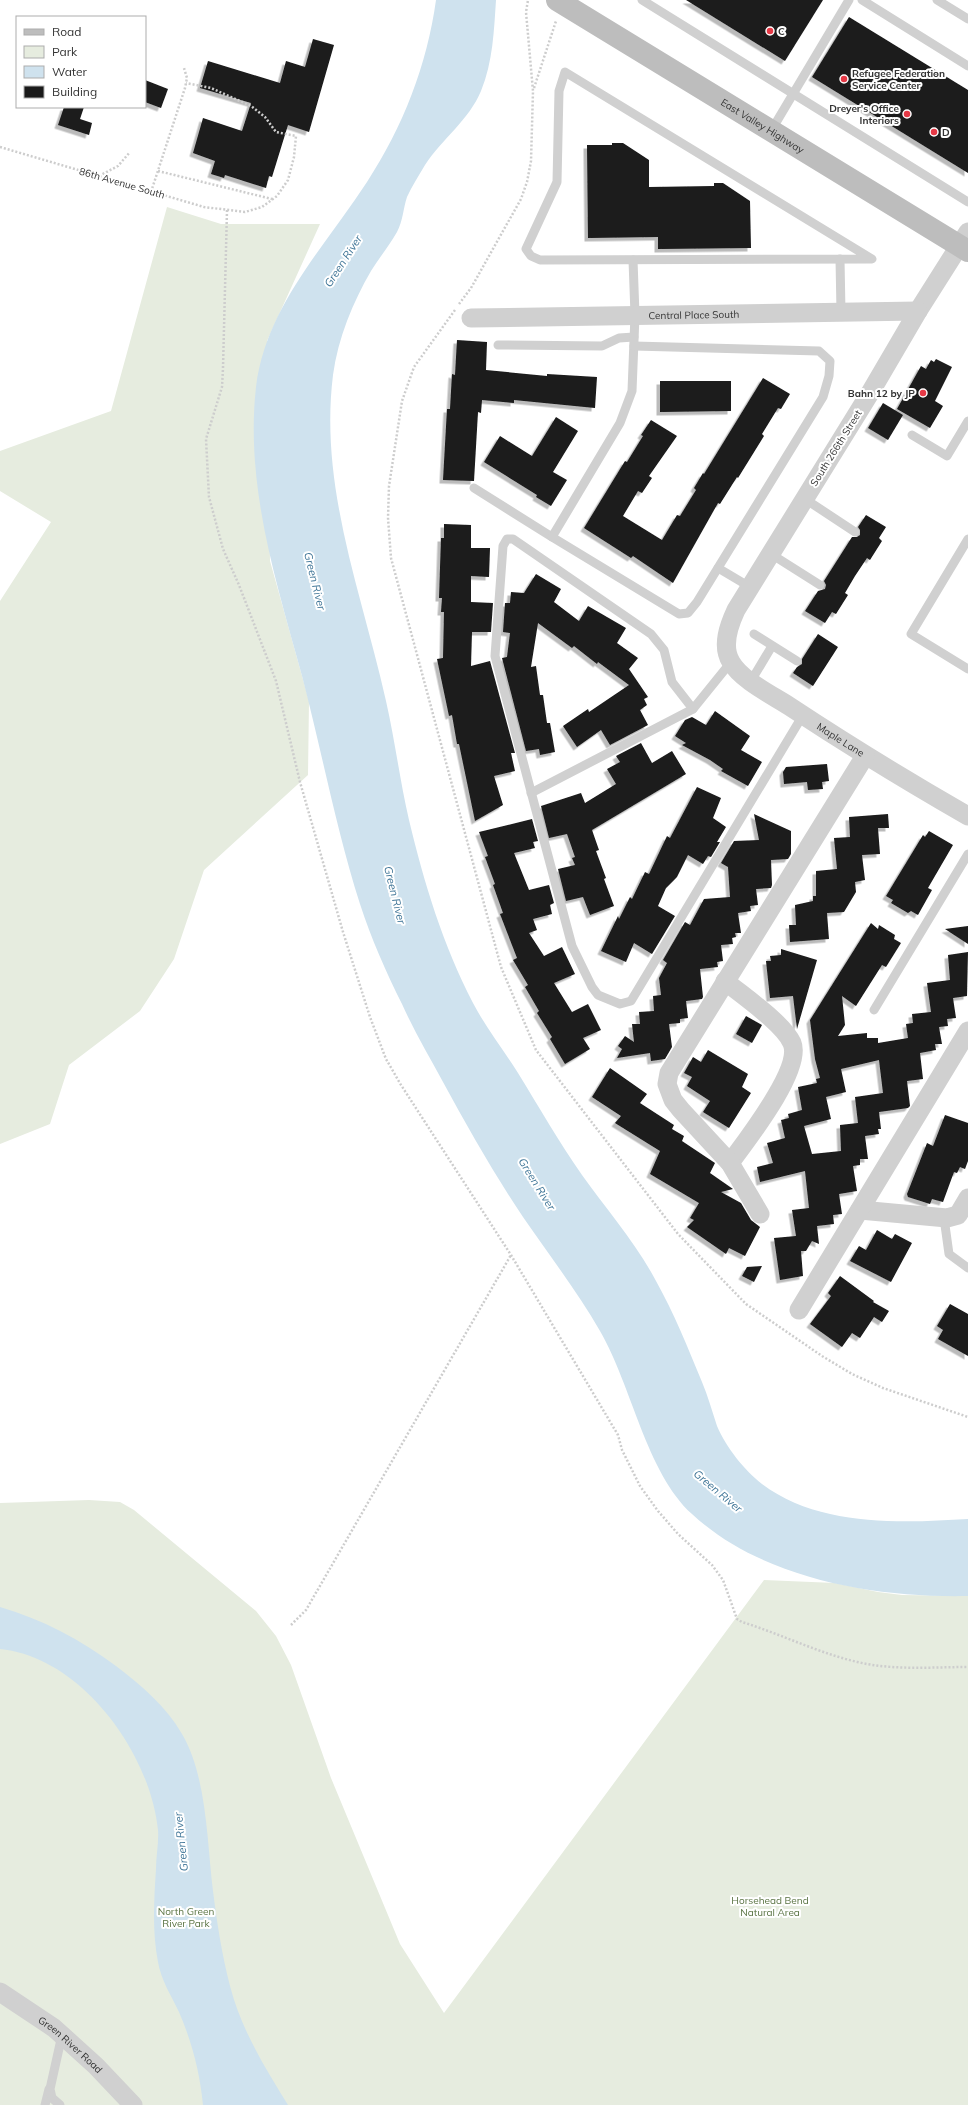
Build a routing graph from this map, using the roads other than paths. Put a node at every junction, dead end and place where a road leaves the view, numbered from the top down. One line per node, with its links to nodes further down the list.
1 (642, 0): 8 (lane)
2 (849, 0): 8 (lane)
3 (862, 0): 7 (lane)
4 (937, 0): 6 (lane)
5 (561, 2): 9 (main road, East Valley Highway)
6 (968, 19)
7 (968, 66)
8 (793, 94): 9 (lane); 10 (lane)
9 (771, 131): 11 (main road, East Valley Highway)
10 (968, 202)
11 (965, 243): 14 (street, South 266th Street)
12 (840, 259): 13 (lane); 13 (lane); 15 (lane)
13 (633, 260): 16 (lane)
14 (918, 311): 15 (street, Central Place South); 23 (street, South 266th Street)
15 (841, 312): 16 (street, Central Place South)
16 (635, 315): 17 (street, Central Place South); 18 (lane)
17 (471, 318)
18 (634, 341): 19 (lane); 25 (lane); 28 (lane)
19 (498, 345)
20 (968, 421): 21 (lane)
21 (912, 435)
22 (474, 488): 25 (lane)
23 (805, 499): 24 (lane); 27 (street, South 266th Street)
24 (855, 532)
25 (552, 537): 28 (lane)
26 (968, 539): 35 (lane)
27 (771, 554): 29 (lane); 30 (street, South 266th Street)
28 (718, 568): 30 (lane)
29 (820, 585)
30 (750, 587): 33 (street, South 266th Street)
31 (754, 634): 32 (lane)
32 (772, 646): 34 (lane); 36 (lane)
33 (729, 655): 36 (street, Maple Lane); 37 (lane)
34 (797, 661)
35 (968, 669)
36 (751, 681): 38 (street, Maple Lane)
37 (693, 710): 40 (lane); 40 (lane)
38 (803, 715): 39 (street, Maple Lane); 40 (lane)
39 (865, 756): 41 (street, Maple Lane); 43 (street)
40 (531, 794)
41 (968, 816)
42 (968, 854): 44 (lane)
43 (726, 981): 46 (street); 46 (street)
44 (874, 1010)
45 (968, 1031): 48 (street)
46 (730, 1163): 49 (street)
47 (968, 1198): 50 (street)
48 (860, 1210): 50 (street); 52 (street)
49 (760, 1214)
50 (944, 1218): 51 (lane)
51 (968, 1268)
52 (800, 1310)
53 (0, 1992): 54 (street, Green River Road)
54 (62, 2035): 55 (lane); 58 (street, Green River Road)
55 (50, 2089): 56 (lane); 57 (lane)
56 (45, 2105)
57 (60, 2105)
58 (133, 2105)

